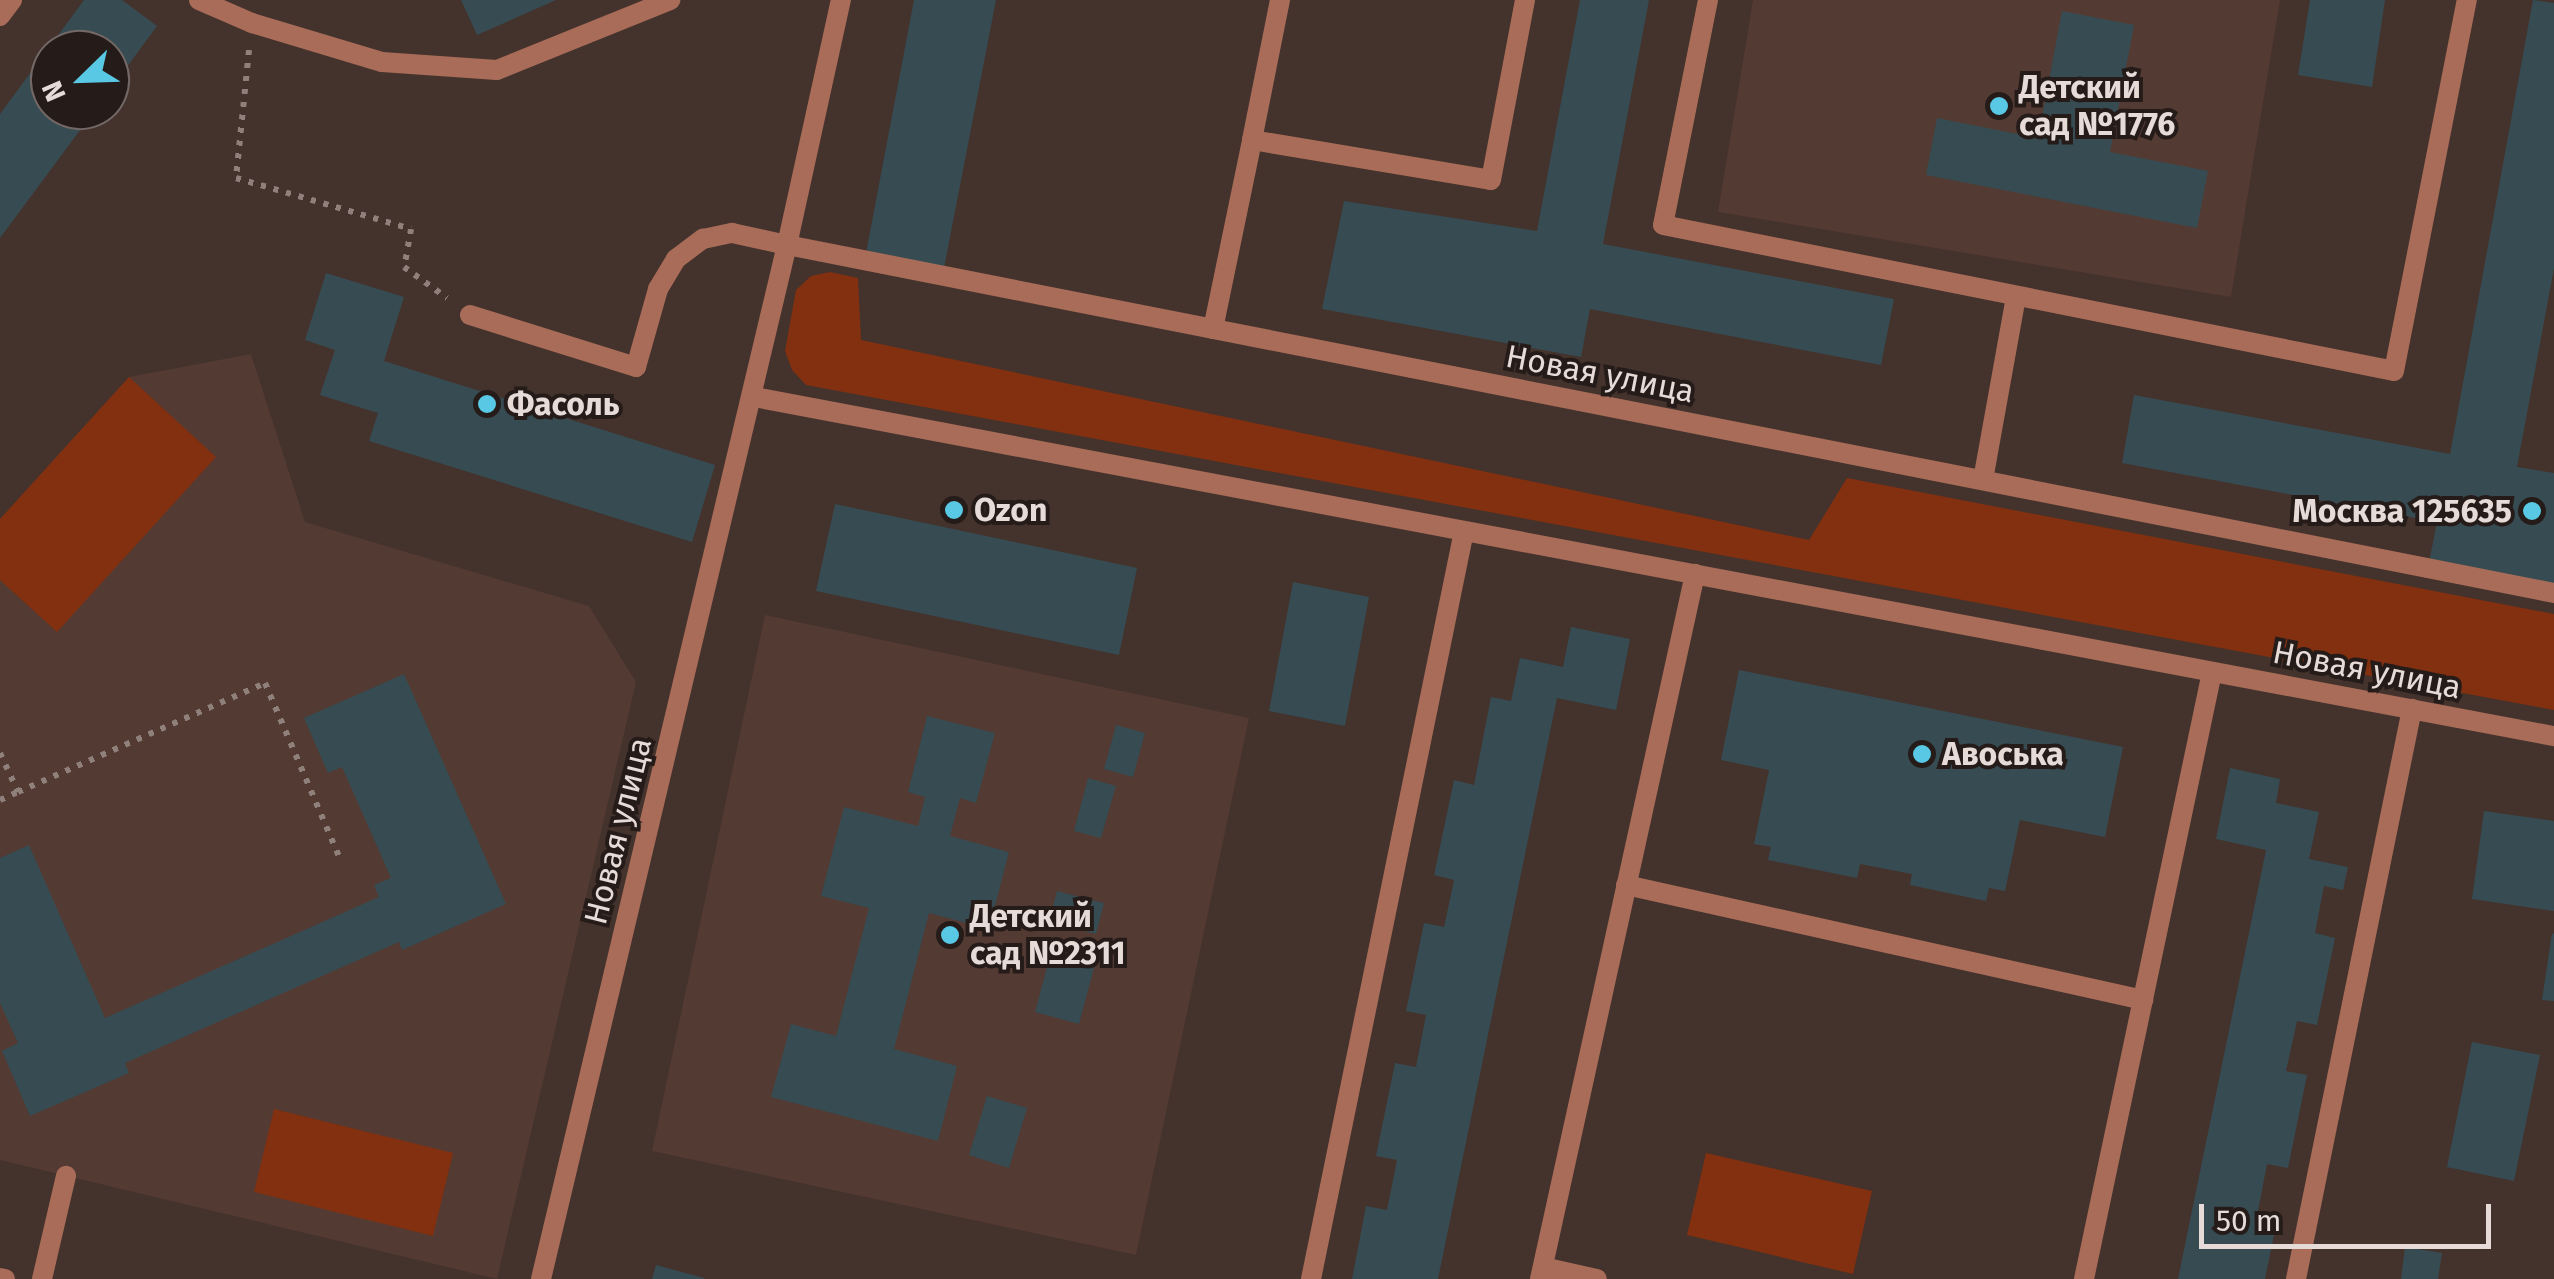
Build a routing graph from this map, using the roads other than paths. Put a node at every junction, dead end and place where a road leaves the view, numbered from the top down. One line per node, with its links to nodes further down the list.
1 (12, 0): 9 (street)
2 (199, 0): 3 (street)
3 (670, 0)
4 (841, 0): 11 (street)
5 (1280, 0): 10 (street)
6 (1525, 0): 10 (street)
7 (1708, 0): 12 (street)
8 (2467, 0): 12 (street)
9 (0, 16)
10 (1252, 140): 14 (street)
11 (787, 245): 13 (street); 14 (street, Новая улица); 15 (street, Новая улица)
12 (2016, 296): 16 (street)
13 (470, 315)
14 (1212, 328): 16 (street, Новая улица)
15 (754, 397): 17 (street, Новая улица); 28 (street, Новая улица)
16 (1984, 480): 19 (street, Новая улица)
17 (1464, 531): 18 (street, Новая улица); 29 (street)
18 (1695, 574): 20 (street, Новая улица); 23 (street)
19 (2554, 593)
20 (2212, 672): 21 (street, Новая улица); 24 (street)
21 (2412, 709): 22 (street, Новая улица); 32 (street)
22 (2554, 736)
23 (1626, 885): 24 (street); 26 (street)
24 (2142, 1000): 31 (street)
25 (66, 1176): 27 (street)
26 (1541, 1273): 30 (street)
27 (42, 1279)
28 (540, 1279)
29 (1311, 1279)
30 (1596, 1279)
31 (2084, 1279)
32 (2296, 1279)

